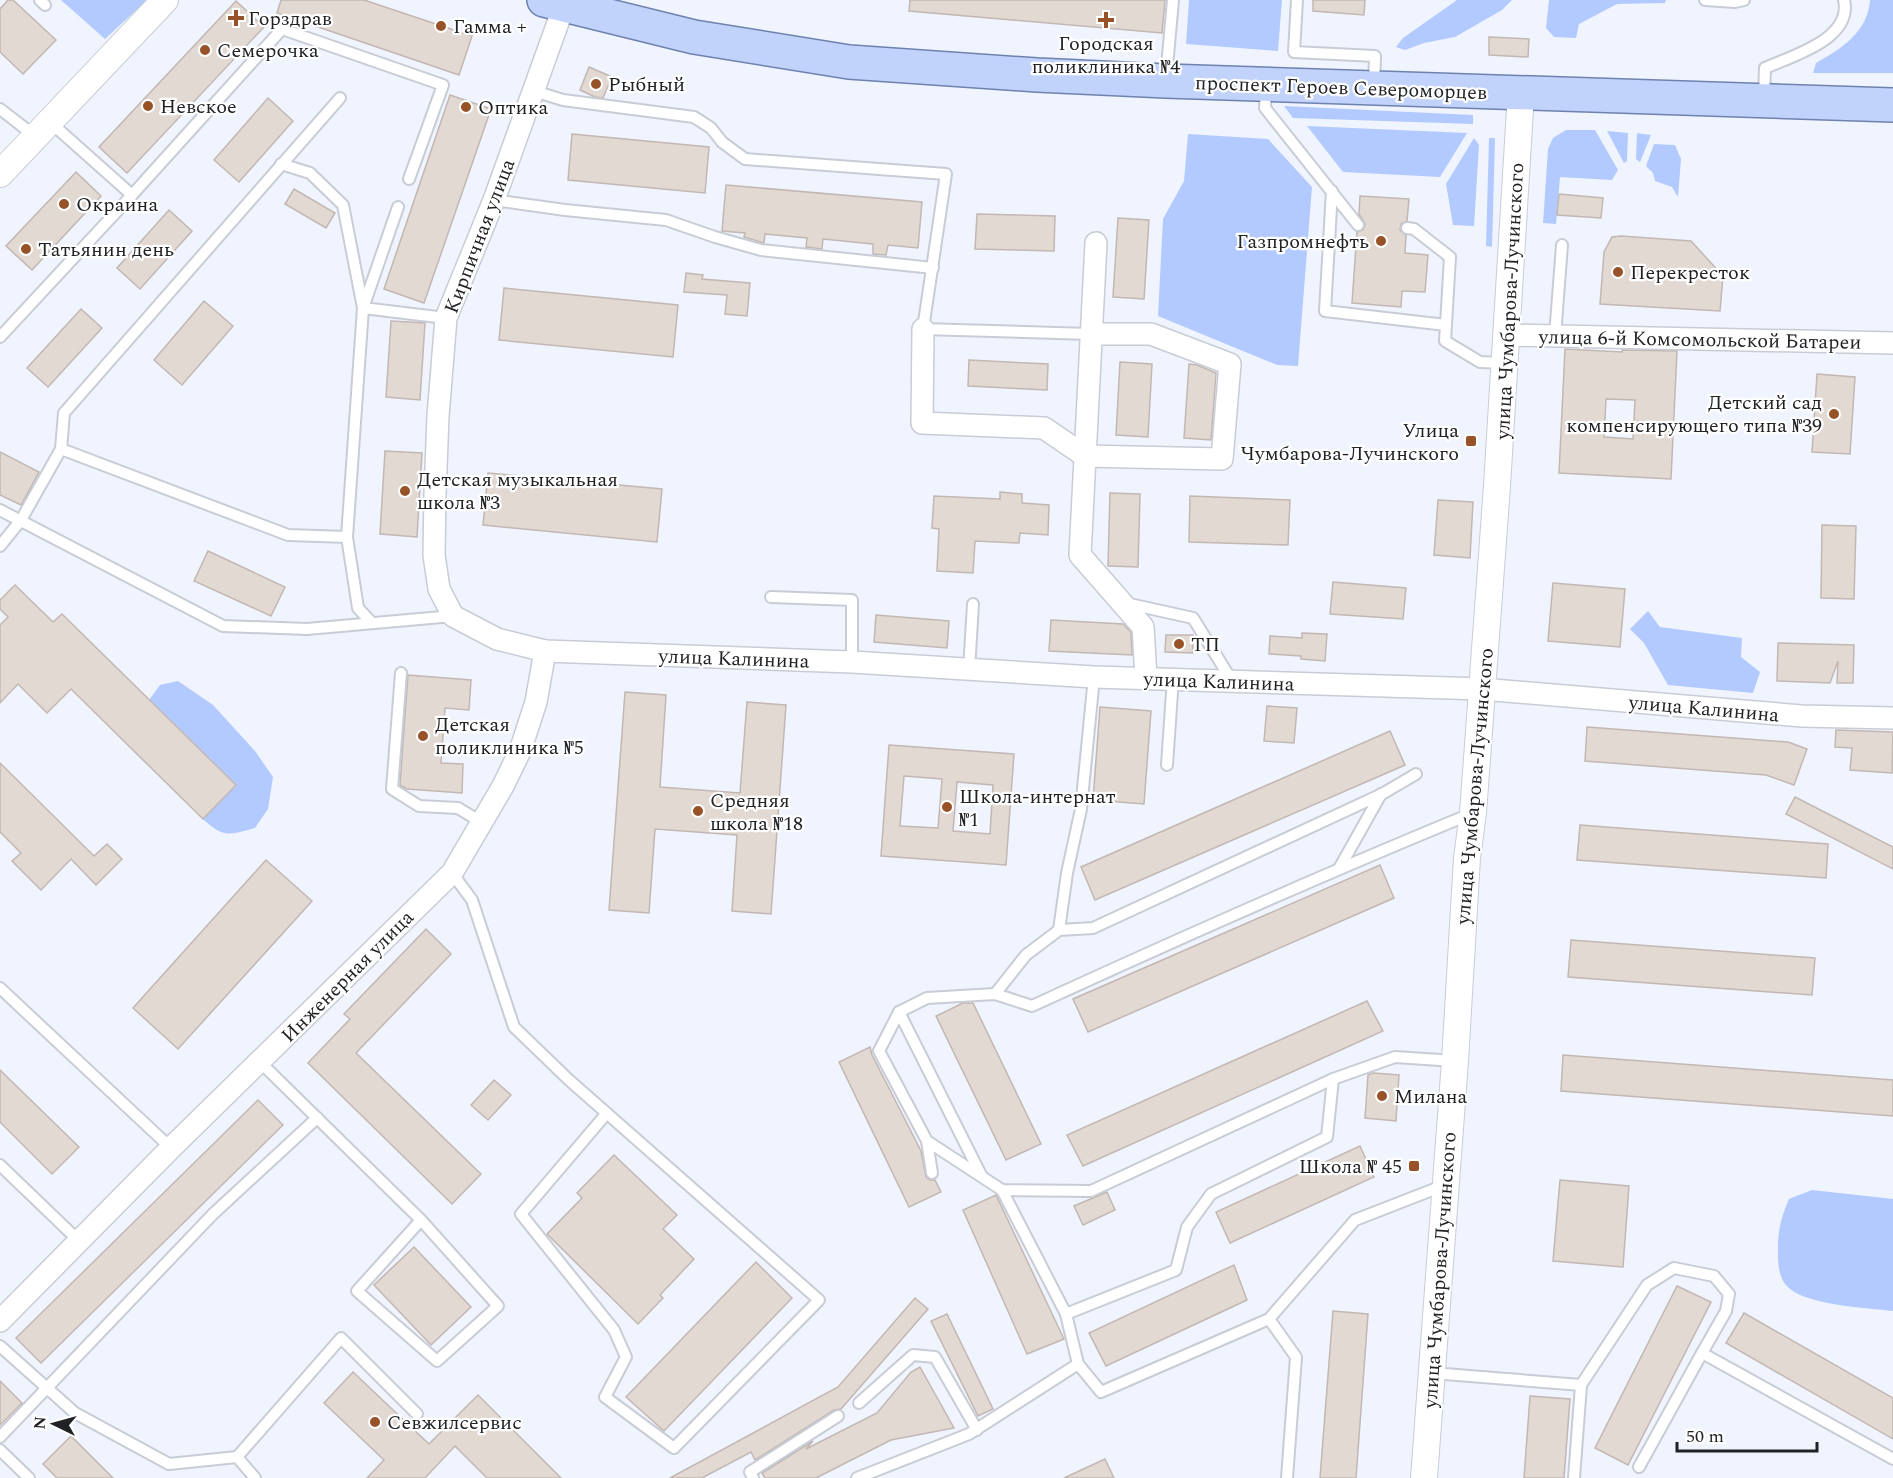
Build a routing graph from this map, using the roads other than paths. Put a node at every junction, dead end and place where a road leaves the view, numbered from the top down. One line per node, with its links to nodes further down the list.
1 (165, 0): 17 (street)
2 (1173, 0): 8 (lane)
3 (1297, 0): 10 (lane)
4 (1706, 0): 5 (lane)
5 (1744, 0)
6 (1844, 0): 14 (lane)
7 (554, 3): 8 (main road, проспект Героев Североморцев); 11 (street, Кирпичная улица)
8 (1166, 81): 9 (main road, проспект Героев Североморцев)
9 (1266, 85): 10 (main road, проспект Героев Североморцев); 21 (lane)
10 (1374, 88): 12 (main road, проспект Героев Североморцев)
11 (534, 91): 23 (street, Кирпичная улица); 29 (lane)
12 (1521, 93): 14 (main road, проспект Героев Североморцев); 35 (street, улица Чумбарова-Лучинского)
13 (340, 98): 18 (lane)
14 (1763, 102): 15 (main road, проспект Героев Североморцев)
15 (1893, 105)
16 (0, 109): 17 (lane)
17 (43, 129): 19 (street); 22 (lane)
18 (281, 164): 30 (lane); 40 (lane)
19 (0, 174)
20 (409, 178): 22 (lane)
21 (1332, 191): 25 (lane); 32 (lane)
22 (132, 195): 37 (lane)
23 (494, 200): 29 (lane); 31 (street, Кирпичная улица)
24 (398, 207): 30 (lane)
25 (1358, 225)
26 (1407, 228): 32 (lane)
27 (1096, 243): 34 (street)
28 (1562, 245): 36 (lane)
29 (933, 268): 33 (lane)
30 (363, 308): 31 (lane); 44 (lane)
31 (446, 318): 49 (street, Кирпичная улица)
32 (1446, 326): 39 (lane)
33 (924, 329): 34 (lane); 41 (street)
34 (1090, 334): 41 (street); 41 (street)
35 (1507, 335): 36 (street, улица 6-й Комсомольской Батареи); 39 (street, улица Чумбарова-Лучинского)
36 (1555, 336): 38 (street, улица 6-й Комсомольской Батареи)
37 (0, 337)
38 (1893, 343)
39 (1505, 363): 59 (street, улица Чумбарова-Лучинского)
40 (61, 449): 43 (lane); 44 (lane)
41 (1085, 456): 47 (street)
42 (0, 510): 43 (lane)
43 (21, 520): 45 (lane); 50 (lane)
44 (347, 537): 50 (lane)
45 (0, 546)
46 (771, 597): 52 (lane)
47 (1121, 602): 56 (street); 58 (lane)
48 (973, 604): 53 (lane)
49 (453, 616): 50 (lane); 51 (street)
50 (372, 623)
51 (545, 651): 52 (street, улица Калинина); 65 (street, Инженерная улица)
52 (852, 662): 53 (street, улица Калинина)
53 (969, 670): 55 (street, улица Калинина)
54 (401, 673): 65 (lane)
55 (1094, 676): 56 (street, улица Калинина); 68 (lane)
56 (1146, 678): 57 (street, улица Калинина)
57 (1173, 678): 58 (street, улица Калинина); 61 (lane)
58 (1232, 681): 59 (street, улица Калинина)
59 (1482, 690): 60 (street, улица Калинина); 64 (street, улица Чумбарова-Лучинского)
60 (1893, 718)
61 (1167, 765)
62 (1416, 774): 63 (lane)
63 (1382, 794): 66 (lane); 68 (lane)
64 (1473, 813): 66 (lane); 72 (street, улица Чумбарова-Лучинского)
65 (481, 822): 67 (street, Инженерная улица)
66 (1340, 867): 70 (lane)
67 (452, 873): 73 (street, Инженерная улица); 75 (lane)
68 (1059, 930): 70 (lane)
69 (0, 988): 78 (lane)
70 (995, 994): 71 (lane)
71 (899, 1012): 77 (lane); 81 (lane)
72 (1455, 1061): 74 (lane); 82 (street, улица Чумбарова-Лучинского)
73 (260, 1062): 76 (lane); 78 (street, Инженерная улица)
74 (1333, 1079): 83 (lane); 87 (lane)
75 (607, 1113): 75 (lane)
76 (317, 1118): 84 (lane); 94 (lane)
77 (927, 1141): 80 (lane); 81 (lane)
78 (171, 1148): 85 (street, Инженерная улица)
79 (0, 1165): 85 (lane)
80 (932, 1173)
81 (982, 1176): 83 (lane)
82 (1446, 1185): 88 (lane); 92 (street, улица Чумбарова-Лучинского)
83 (1002, 1190): 87 (lane)
84 (421, 1220): 84 (lane)
85 (78, 1240): 86 (street, Инженерная улица)
86 (2, 1314)
87 (1066, 1314): 91 (lane)
88 (1269, 1319): 91 (lane); 109 (lane)
89 (0, 1346): 94 (lane)
90 (1702, 1353): 93 (lane); 102 (lane); 103 (lane)
91 (1078, 1364): 98 (lane)
92 (1431, 1373): 93 (lane); 110 (street, улица Чумбарова-Лучинского)
93 (1581, 1385): 111 (lane)
94 (46, 1388): 99 (lane); 101 (lane)
95 (858, 1403): 98 (lane)
96 (417, 1414): 101 (lane)
97 (838, 1416): 107 (lane)
98 (977, 1430): 104 (lane)
99 (0, 1437)
100 (0, 1450): 105 (lane)
101 (237, 1457): 106 (lane)
102 (1893, 1459)
103 (1639, 1467)
104 (877, 1474): 108 (lane)
105 (29, 1478)
106 (255, 1478)
107 (753, 1478)
108 (857, 1478)
109 (1287, 1478)
110 (1424, 1478)
111 (1574, 1478)

